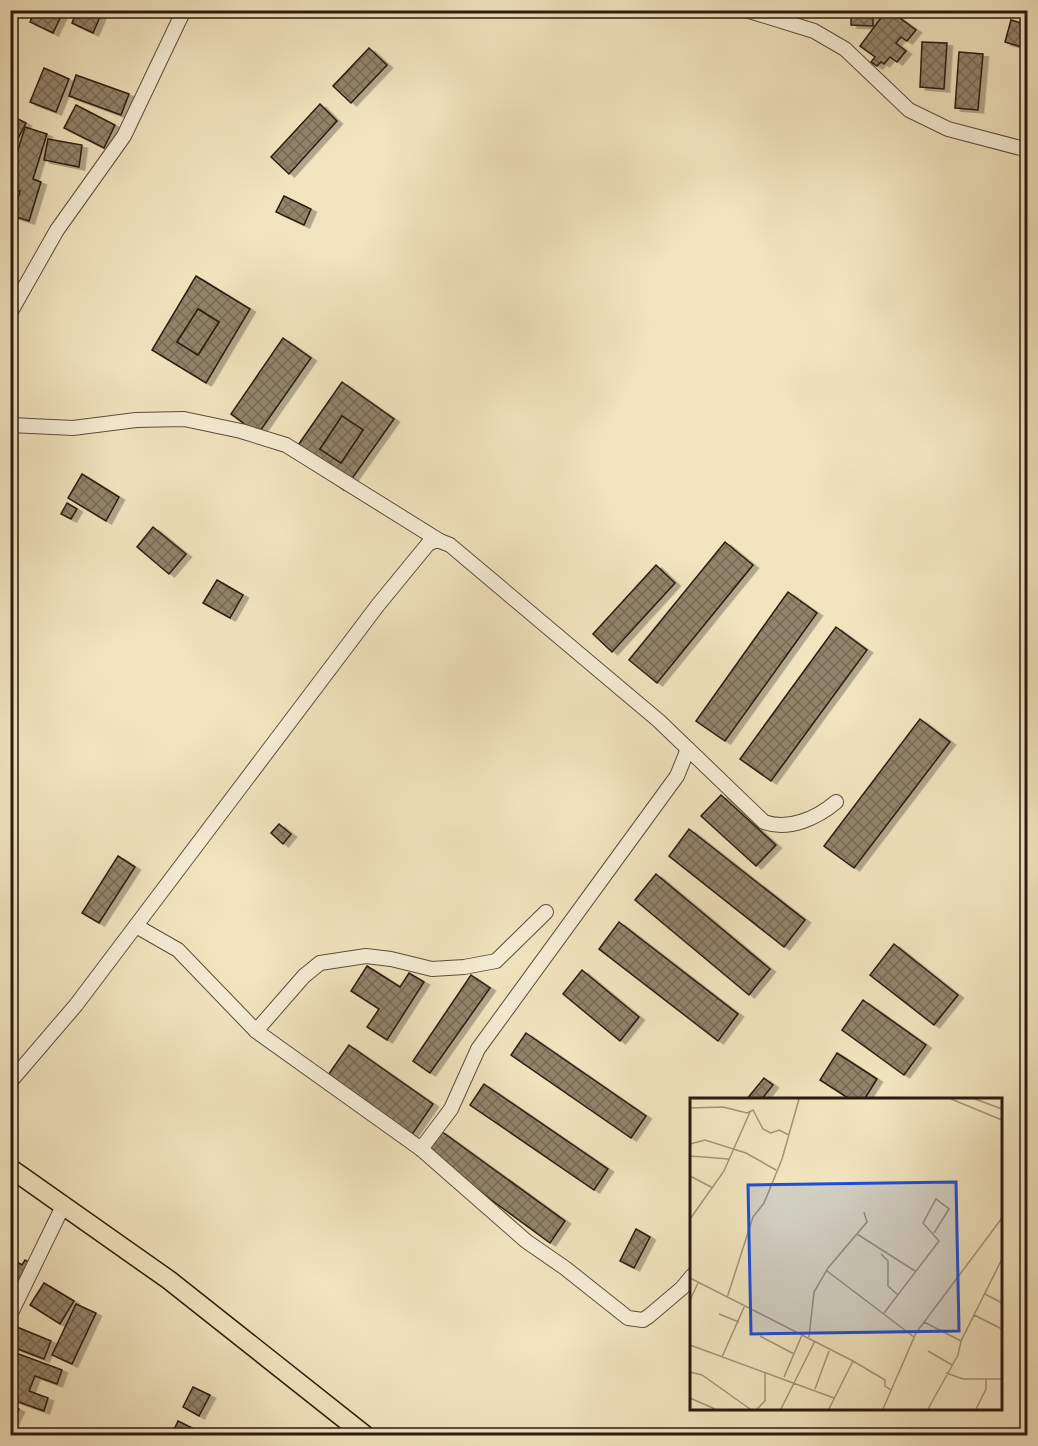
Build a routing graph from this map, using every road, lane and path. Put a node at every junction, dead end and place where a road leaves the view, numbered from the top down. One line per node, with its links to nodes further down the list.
1 (184, 10): 4 (street)
2 (746, 10): 3 (street)
3 (1028, 150)
4 (10, 313)
5 (10, 425): 6 (street)
6 (440, 541): 7 (street); 12 (street)
7 (688, 749): 8 (street); 9 (street)
8 (703, 763): 9 (street); 10 (street)
9 (677, 776): 15 (street)
10 (836, 802)
11 (546, 912): 13 (street)
12 (136, 926): 13 (street); 14 (street)
13 (256, 1031): 15 (street)
14 (10, 1082)
15 (421, 1149): 18 (street)
16 (10, 1168): 17 (main road)
17 (64, 1204): 19 (street); 20 (main road)
18 (687, 1291)
19 (10, 1315)
20 (366, 1436)

